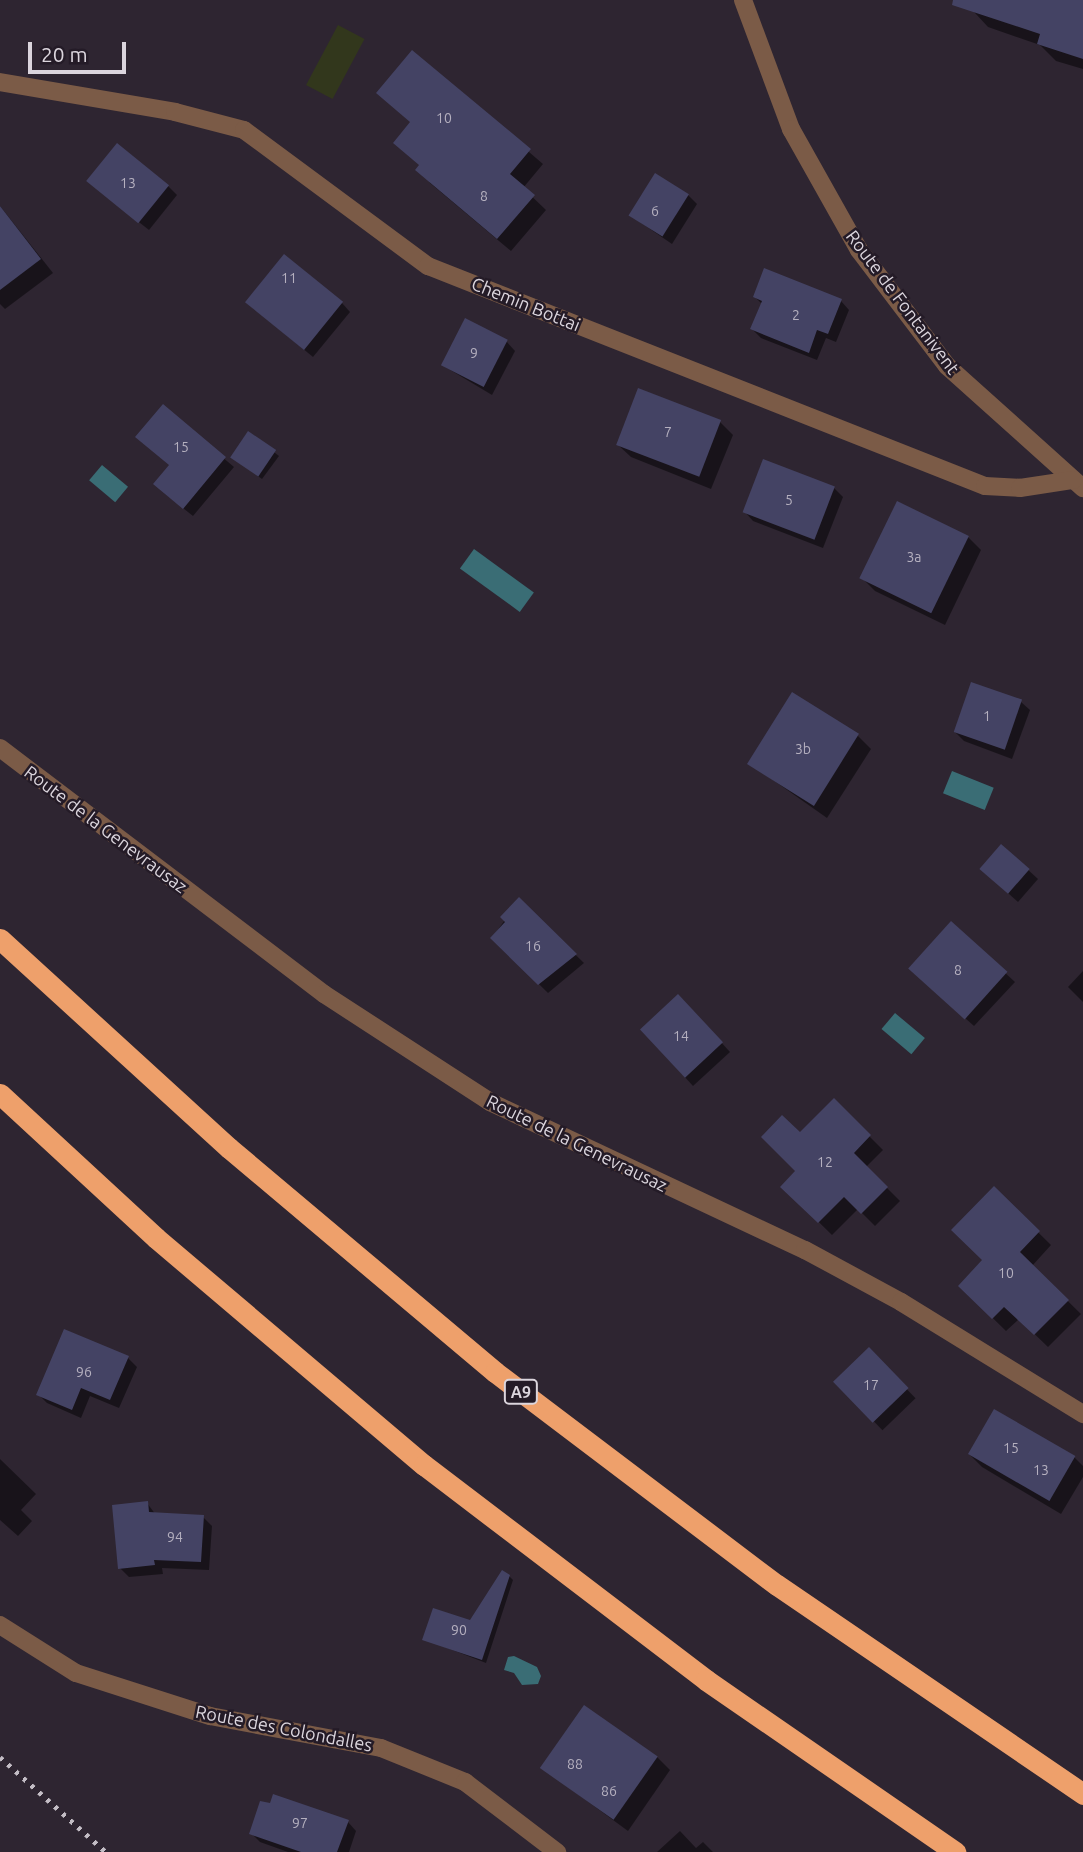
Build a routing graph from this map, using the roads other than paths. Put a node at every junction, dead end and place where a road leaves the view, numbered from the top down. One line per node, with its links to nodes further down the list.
1 (743, 0): 3 (street, Route de Fontanivent)
2 (0, 82): 3 (street, Chemin Bottai)
3 (1078, 484)
4 (0, 748): 7 (street, Route de la Genevrausaz)
5 (0, 939): 9 (highway, A9)
6 (0, 1094): 11 (highway)
7 (1083, 1414)
8 (0, 1625): 10 (street, Route des Colondalles)
9 (1083, 1794)
10 (556, 1852)
11 (955, 1852)

